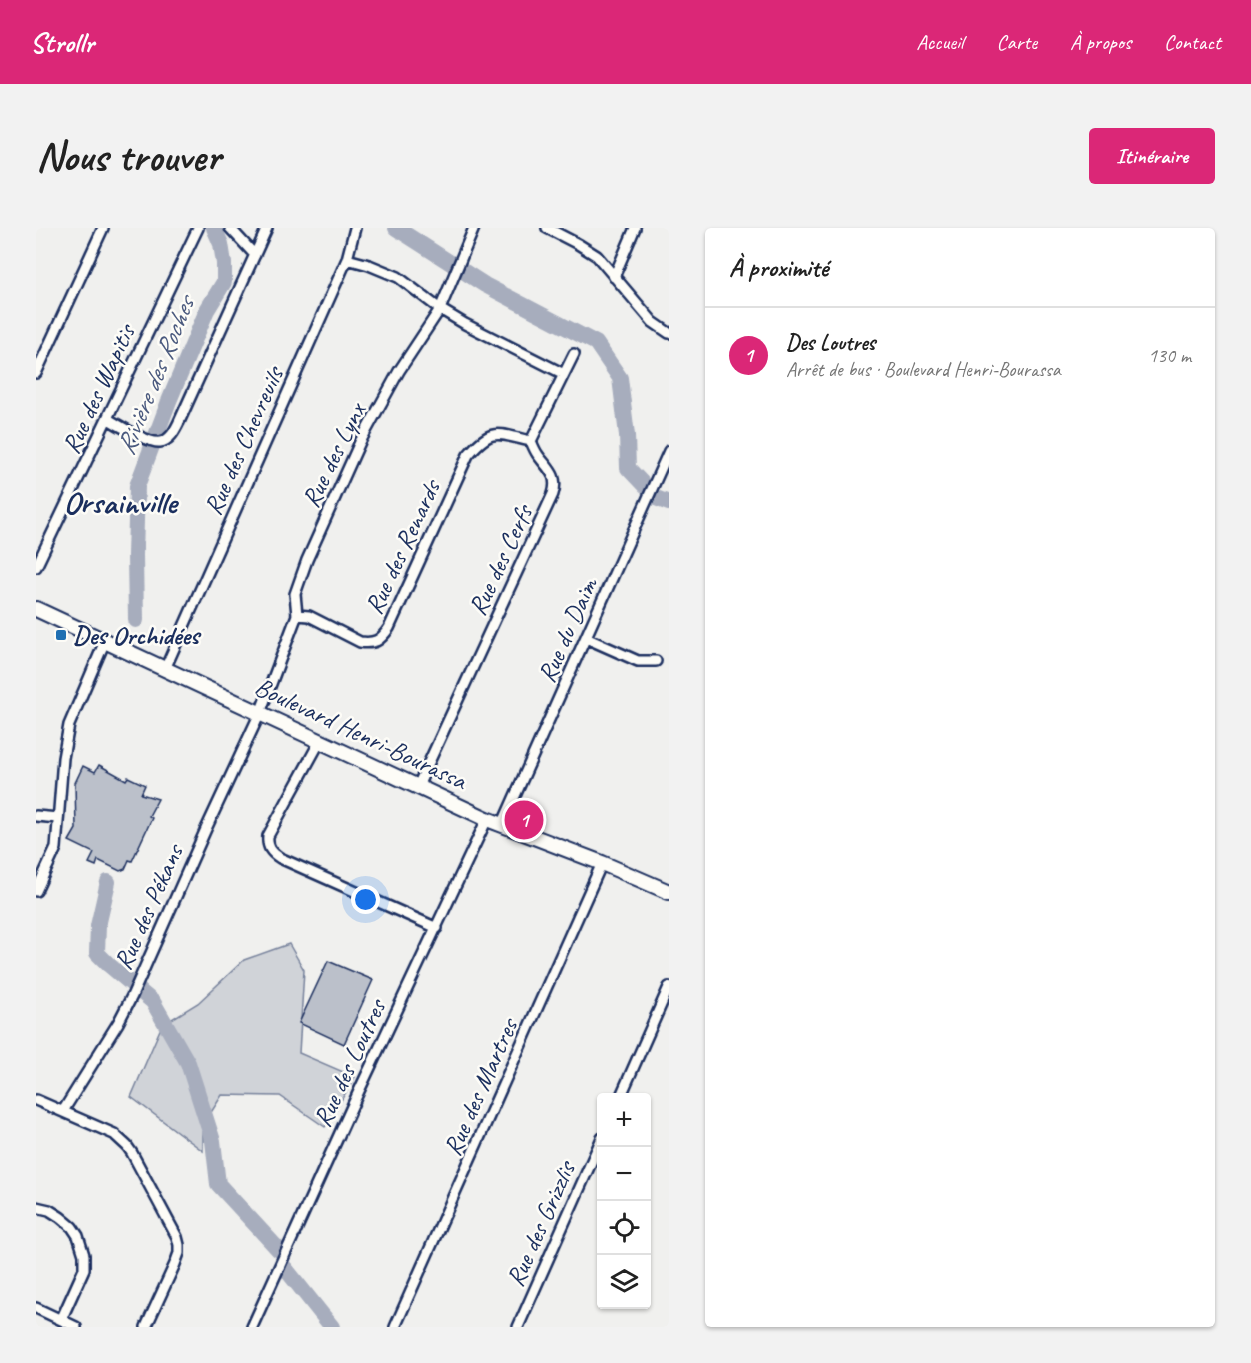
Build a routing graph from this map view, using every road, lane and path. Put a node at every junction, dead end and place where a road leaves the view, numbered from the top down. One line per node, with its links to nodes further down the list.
1 (103, 228): 15 (street)
2 (198, 228): 17 (street, Rue des Wapitis)
3 (230, 228): 9 (street)
4 (267, 228): 9 (street)
5 (356, 228): 10 (street, Rue des Chevreuils)
6 (474, 228): 12 (street, Rue des Lynx)
7 (547, 228): 11 (street)
8 (635, 228): 11 (street)
9 (255, 255): 17 (street)
10 (347, 259): 12 (street); 26 (street, Rue des Chevreuils)
11 (614, 277): 13 (street)
12 (440, 309): 16 (street); 22 (street, Rue des Lynx)
13 (669, 333)
14 (574, 354): 16 (street)
15 (36, 373)
16 (564, 374): 18 (street)
17 (108, 419): 20 (street, Rue des Wapitis)
18 (531, 441): 22 (street, Rue des Renards); 29 (street, Rue des Cerfs)
19 (669, 451): 23 (street, Rue du Daim)
20 (36, 567)
21 (36, 609): 24 (main road, Boulevard Henri-Bourassa)
22 (297, 615): 27 (street, Rue des Lynx)
23 (586, 638): 25 (street); 33 (street, Rue du Daim)
24 (105, 641): 26 (main road, Boulevard Henri-Bourassa); 31 (street)
25 (656, 662)
26 (165, 669): 27 (main road, Boulevard Henri-Bourassa)
27 (260, 713): 28 (main road, Boulevard Henri-Bourassa); 41 (street, Rue des Pékans)
28 (320, 741): 29 (main road, Boulevard Henri-Bourassa); 37 (street)
29 (418, 786): 32 (main road, Boulevard Henri-Bourassa)
30 (36, 816): 31 (street)
31 (58, 819): 35 (street)
32 (488, 819): 33 (main road, Boulevard Henri-Bourassa); 37 (street, Rue des Loutres)
33 (502, 825): 34 (main road, Boulevard Henri-Bourassa)
34 (602, 863): 36 (main road, Boulevard Henri-Bourassa); 49 (street, Rue des Martres)
35 (36, 891)
36 (669, 892)
37 (437, 928): 48 (street, Rue des Loutres)
38 (669, 987): 39 (street)
39 (622, 1093)
40 (36, 1100): 41 (street)
41 (63, 1112): 47 (street)
42 (598, 1147): 50 (street, Rue des Grizzlis)
43 (36, 1207): 45 (street)
44 (36, 1308): 45 (street)
45 (61, 1320): 46 (street)
46 (76, 1327)
47 (146, 1327)
48 (252, 1327)
49 (396, 1327)
50 (518, 1327)

